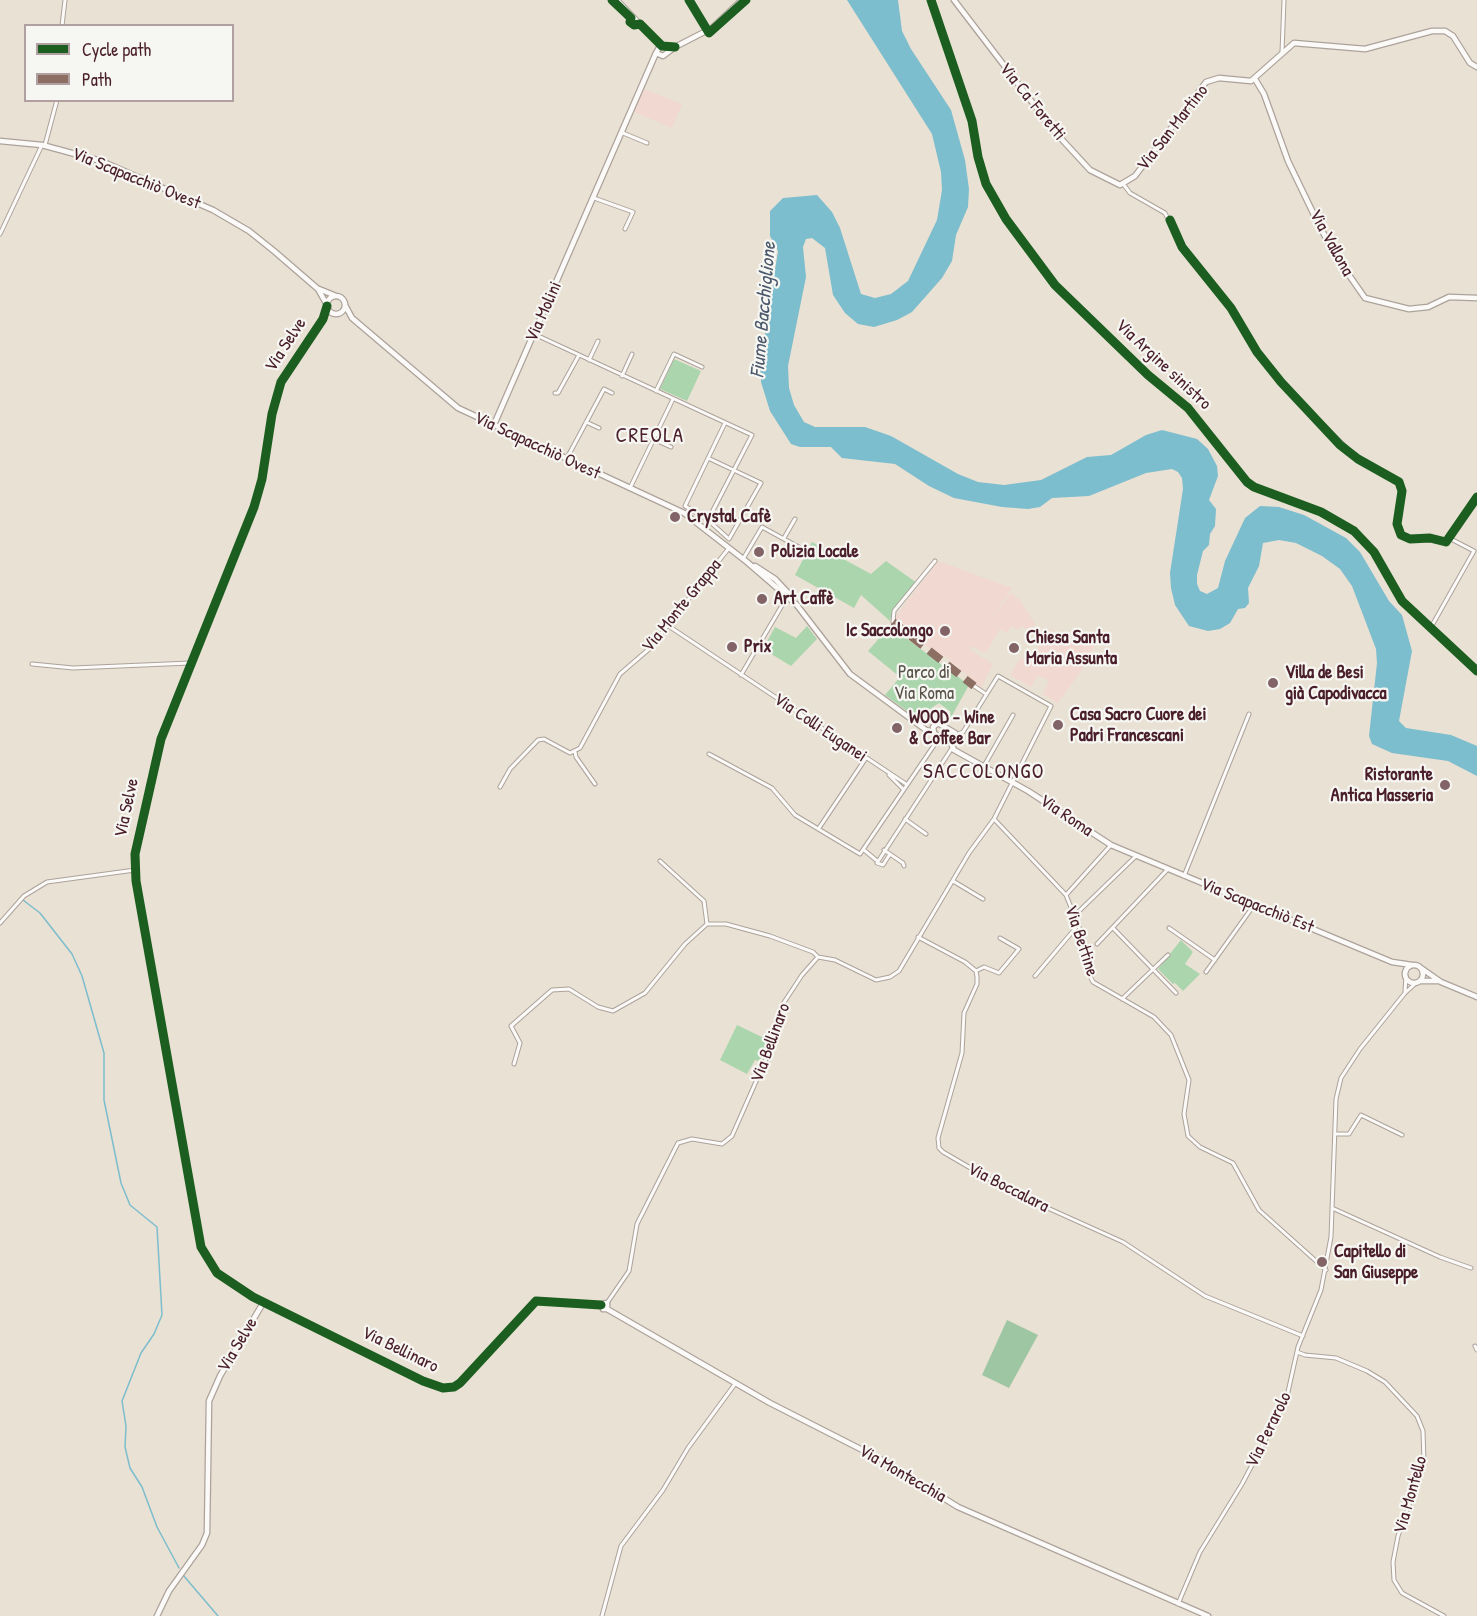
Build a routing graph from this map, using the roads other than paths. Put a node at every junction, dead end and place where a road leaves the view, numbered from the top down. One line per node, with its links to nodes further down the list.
1 (65, 0): 7 (street)
2 (618, 0): 8 (street)
3 (742, 0): 10 (street)
4 (930, 0): 71 (street, Via Argine sinistro)
5 (954, 0): 20 (street, Via Ca' Foretti)
6 (1284, 0): 11 (street)
7 (62, 24)
8 (653, 37): 9 (street); 12 (street)
9 (663, 46): 10 (street); 12 (street); 12 (street)
10 (675, 46): 12 (street)
11 (1282, 52): 13 (street); 14 (street)
12 (660, 53): 16 (street, Via Molini)
13 (1477, 67)
14 (1255, 79): 20 (street, Via San Martino); 26 (street, Via Vallona)
15 (56, 102): 19 (street)
16 (623, 133): 18 (street); 21 (street, Via Molini)
17 (0, 141): 19 (street, Via Scapacchiò Ovest)
18 (647, 143)
19 (43, 145): 23 (street); 24 (street, Via Scapacchiò Ovest)
20 (1124, 185): 61 (street)
21 (594, 198): 22 (street); 32 (street, Via Molini)
22 (625, 229)
23 (0, 234)
24 (318, 289): 25 (street, Via Scapacchiò Ovest); 27 (street, Via Scapacchiò Ovest)
25 (336, 296): 27 (street); 28 (street, Via Scapacchiò Ovest)
26 (1477, 298)
27 (327, 305): 29 (street, Via Scapacchiò Ovest); 31 (street, Via Selve)
28 (345, 305): 29 (street); 30 (street, Via Scapacchiò Ovest)
29 (336, 314): 30 (street, Via Scapacchiò Ovest); 31 (street, Via Selve)
30 (351, 318): 45 (street, Via Scapacchiò Ovest)
31 (323, 319): 72 (street, Via Selve)
32 (534, 334): 35 (street); 45 (street, Via Molini)
33 (598, 341): 36 (street)
34 (632, 354): 38 (street)
35 (579, 355): 36 (street); 40 (street)
36 (589, 360): 38 (street)
37 (702, 367): 39 (street)
38 (622, 376): 39 (street)
39 (656, 391): 42 (street)
40 (555, 393)
41 (612, 393): 43 (street)
42 (672, 399): 44 (street); 48 (street)
43 (586, 422): 46 (street); 51 (street)
44 (725, 423): 50 (street); 52 (street)
45 (493, 427): 51 (street, Via Scapacchiò Ovest)
46 (599, 428)
47 (633, 430): 48 (street)
48 (653, 439): 49 (street); 53 (street)
49 (671, 447)
50 (708, 458): 52 (street); 55 (street)
51 (566, 459): 53 (street, Via Scapacchiò Ovest)
52 (735, 471): 58 (street); 59 (street)
53 (630, 488): 56 (street, Via Scapacchiò Ovest)
54 (1477, 497): 61 (street)
55 (697, 513): 56 (street); 58 (street)
56 (693, 519): 60 (street, Via Scapacchiò Ovest)
57 (795, 519): 62 (street)
58 (708, 520): 59 (street)
59 (720, 531): 60 (street)
60 (716, 536): 63 (street, Via Scapacchiò Ovest)
61 (1449, 537): 71 (street)
62 (784, 538): 64 (street); 65 (street)
63 (729, 548): 65 (street, Via Scapacchiò Ovest); 70 (street, Via Monte Grappa)
64 (804, 550)
65 (745, 560): 67 (street); 68 (street)
66 (935, 561): 69 (street)
67 (788, 597): 68 (street); 75 (street)
68 (798, 606): 80 (street)
69 (893, 622)
70 (668, 625): 75 (street, Via Colli Euganei); 84 (street, Via Monte Grappa)
71 (1430, 629): 74 (street, Via Argine sinistro)
72 (190, 663): 73 (street); 110 (street, Via Selve)
73 (32, 664)
74 (1477, 671)
75 (741, 675): 86 (street, Via Colli Euganei)
76 (974, 686): 77 (street)
77 (986, 694): 81 (street); 91 (street)
78 (1249, 714): 111 (street)
79 (1013, 715): 87 (street)
80 (933, 732): 81 (street); 82 (street)
81 (956, 735): 83 (street)
82 (939, 739): 83 (street, Via Roma); 89 (street)
83 (952, 746): 87 (street, Via Roma); 96 (street)
84 (576, 752): 92 (street); 94 (street)
85 (709, 754): 98 (street)
86 (866, 759): 88 (street, Via Colli Euganei); 98 (street)
87 (983, 766): 91 (street, Via Roma)
88 (888, 774): 90 (street, Via Colli Euganei); 95 (street)
89 (910, 777): 90 (street); 93 (street)
90 (900, 780): 93 (street, Via Colli Euganei)
91 (1012, 782): 97 (street); 100 (street, Via Roma)
92 (595, 783)
93 (906, 784): 95 (street)
94 (500, 787)
95 (903, 789): 101 (street)
96 (905, 819): 99 (street); 102 (street)
97 (994, 819): 112 (street); 113 (street, Via Bettine)
98 (819, 828): 101 (street)
99 (926, 834)
100 (1112, 845): 103 (street, Via Roma); 113 (street)
101 (864, 850): 106 (street)
102 (884, 850): 104 (street); 106 (street)
103 (1122, 850): 105 (street, Via Scapacchiò Est)
104 (890, 854): 106 (street); 108 (street)
105 (1136, 856): 109 (street, Via Scapacchiò Est); 116 (street)
106 (877, 860)
107 (660, 861): 118 (street)
108 (904, 866)
109 (1168, 869): 111 (street, Via Scapacchiò Est); 120 (street)
110 (135, 870): 117 (street); 148 (street, Via Selve)
111 (1184, 876): 115 (street, Via Scapacchiò Est)
112 (952, 881): 114 (street); 122 (street)
113 (1065, 896): 116 (street, Via Bettine)
114 (983, 899)
115 (1254, 905): 127 (street); 128 (street, Via Scapacchiò Est)
116 (1075, 915): 119 (street, Via Bettine)
117 (0, 923)
118 (707, 924): 126 (street); 142 (street)
119 (1079, 924): 134 (street); 141 (street, Via Bettine)
120 (1113, 928): 124 (street); 131 (street)
121 (1169, 928): 127 (street)
122 (918, 937): 126 (street); 132 (street)
123 (1000, 938): 132 (street)
124 (1097, 944)
125 (1168, 955): 131 (street)
126 (818, 957): 149 (street, Via Bellinaro)
127 (1215, 960): 133 (street)
128 (1392, 962): 129 (street, Via Scapacchiò Est); 135 (street, Via Scapacchiò Est)
129 (1412, 965): 130 (street, Via Scapacchiò Est); 135 (street)
130 (1421, 968): 136 (street); 137 (street, Via Scapacchiò Est)
131 (1154, 969): 138 (street); 141 (street)
132 (976, 971): 150 (street, Via Boccalara)
133 (1206, 972)
134 (1035, 976)
135 (1405, 976): 136 (street, Via Scapacchiò Est); 139 (street)
136 (1418, 982): 137 (street, Via Scapacchiò Est); 139 (street, Via Perarolo)
137 (1441, 982): 140 (street, Via Scapacchiò Est)
138 (1176, 993)
139 (1405, 993): 143 (street, Via Perarolo)
140 (1477, 997)
141 (1122, 999): 147 (street, Via Bettine)
142 (514, 1064)
143 (1335, 1134): 144 (street); 145 (street, Via Perarolo)
144 (1402, 1136)
145 (1332, 1208): 146 (street); 147 (street, Via Perarolo)
146 (1471, 1268)
147 (1326, 1270): 150 (street, Via Perarolo)
148 (263, 1303): 149 (street, Via Bellinaro); 154 (street, Via Selve)
149 (605, 1305): 152 (street, Via Montecchia)
150 (1302, 1336): 151 (street, Via Perarolo)
151 (1298, 1352): 153 (street, Via Perarolo); 157 (street, Via Montello)
152 (735, 1384): 153 (street, Via Montecchia); 155 (street)
153 (1178, 1604): 156 (street, Via Montecchia)
154 (157, 1616)
155 (602, 1616)
156 (1208, 1616)
157 (1444, 1616)

